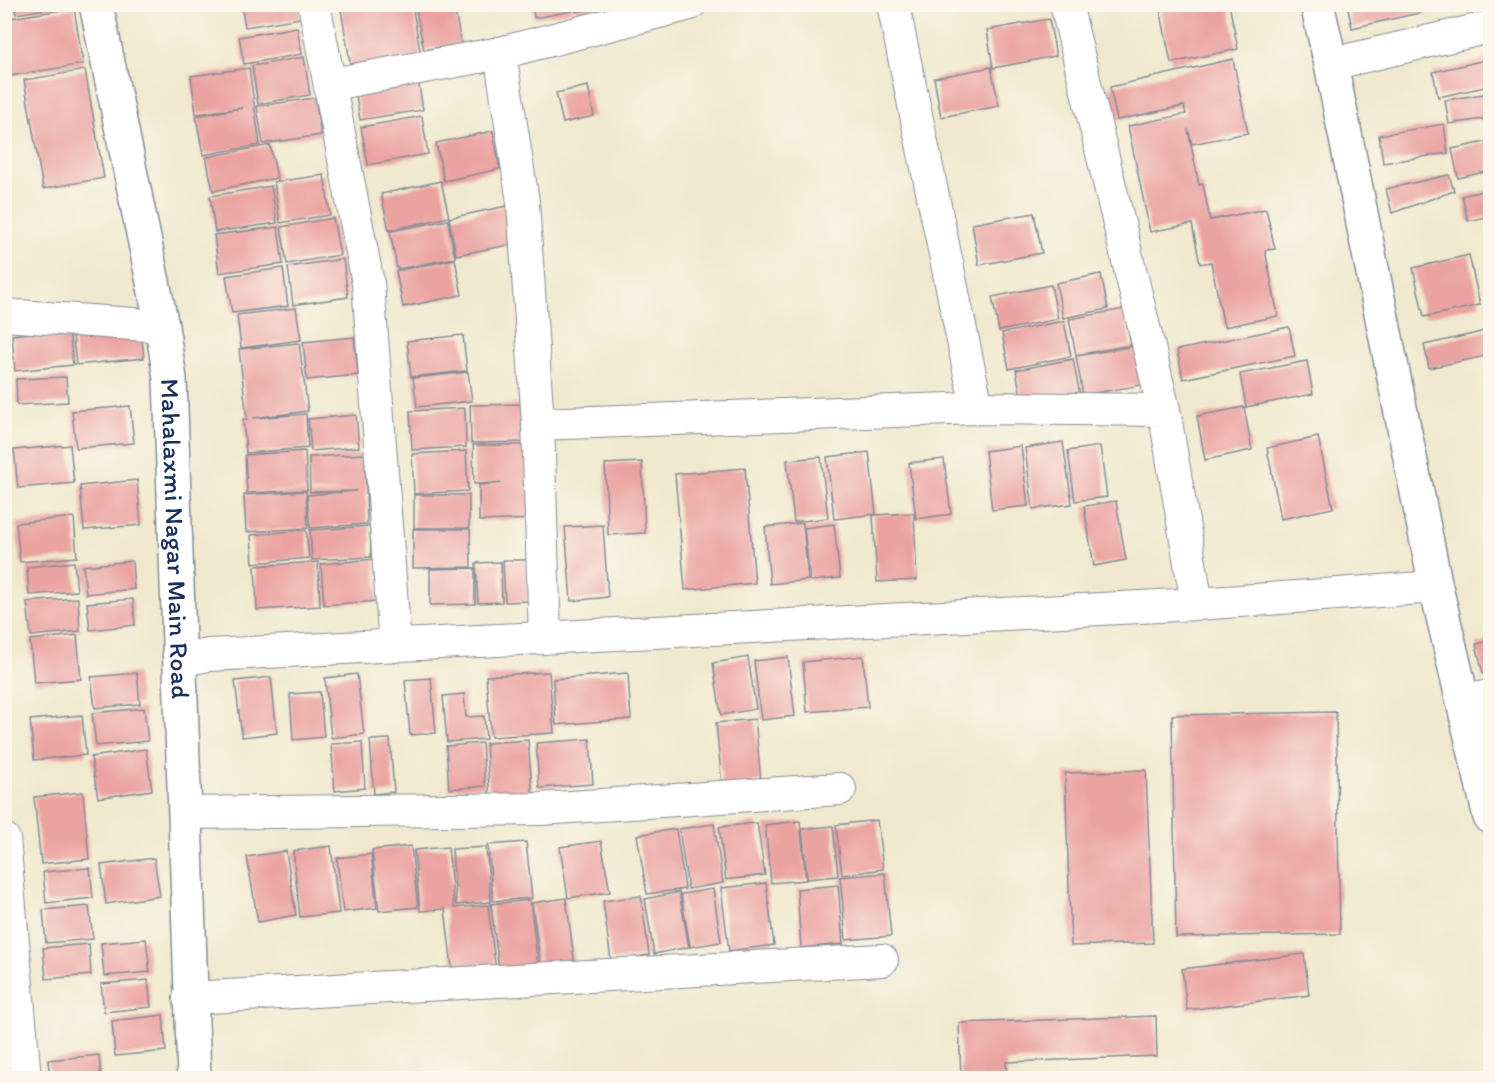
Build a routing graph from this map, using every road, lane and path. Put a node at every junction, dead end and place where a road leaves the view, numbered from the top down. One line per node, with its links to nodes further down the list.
1 (96, 4): 12 (street, Mahalaxmi Nagar Main Road)
2 (314, 4): 10 (street)
3 (690, 4): 8 (street)
4 (893, 4): 13 (street)
5 (1066, 4): 14 (street)
6 (1317, 4): 9 (street)
7 (1491, 27): 9 (street)
8 (500, 53): 10 (street); 15 (street)
9 (1331, 64): 16 (street)
10 (332, 84): 19 (street)
11 (4, 315): 12 (street)
12 (162, 326): 20 (street, Mahalaxmi Nagar Main Road)
13 (977, 408): 14 (street); 15 (street)
14 (1164, 410): 17 (street)
15 (538, 424): 18 (street)
16 (1436, 587): 17 (street); 21 (street)
17 (1197, 604): 18 (street)
18 (545, 638): 19 (street)
19 (395, 646): 20 (street)
20 (182, 660): 23 (street, Mahalaxmi Nagar Main Road)
21 (1477, 699): 24 (street)
22 (840, 789): 23 (street)
23 (185, 813): 27 (street, Mahalaxmi Nagar Main Road)
24 (1491, 817)
25 (4, 839): 28 (street)
26 (882, 960): 27 (street)
27 (189, 998): 29 (street, Mahalaxmi Nagar Main Road)
28 (24, 1078)
29 (194, 1078)

